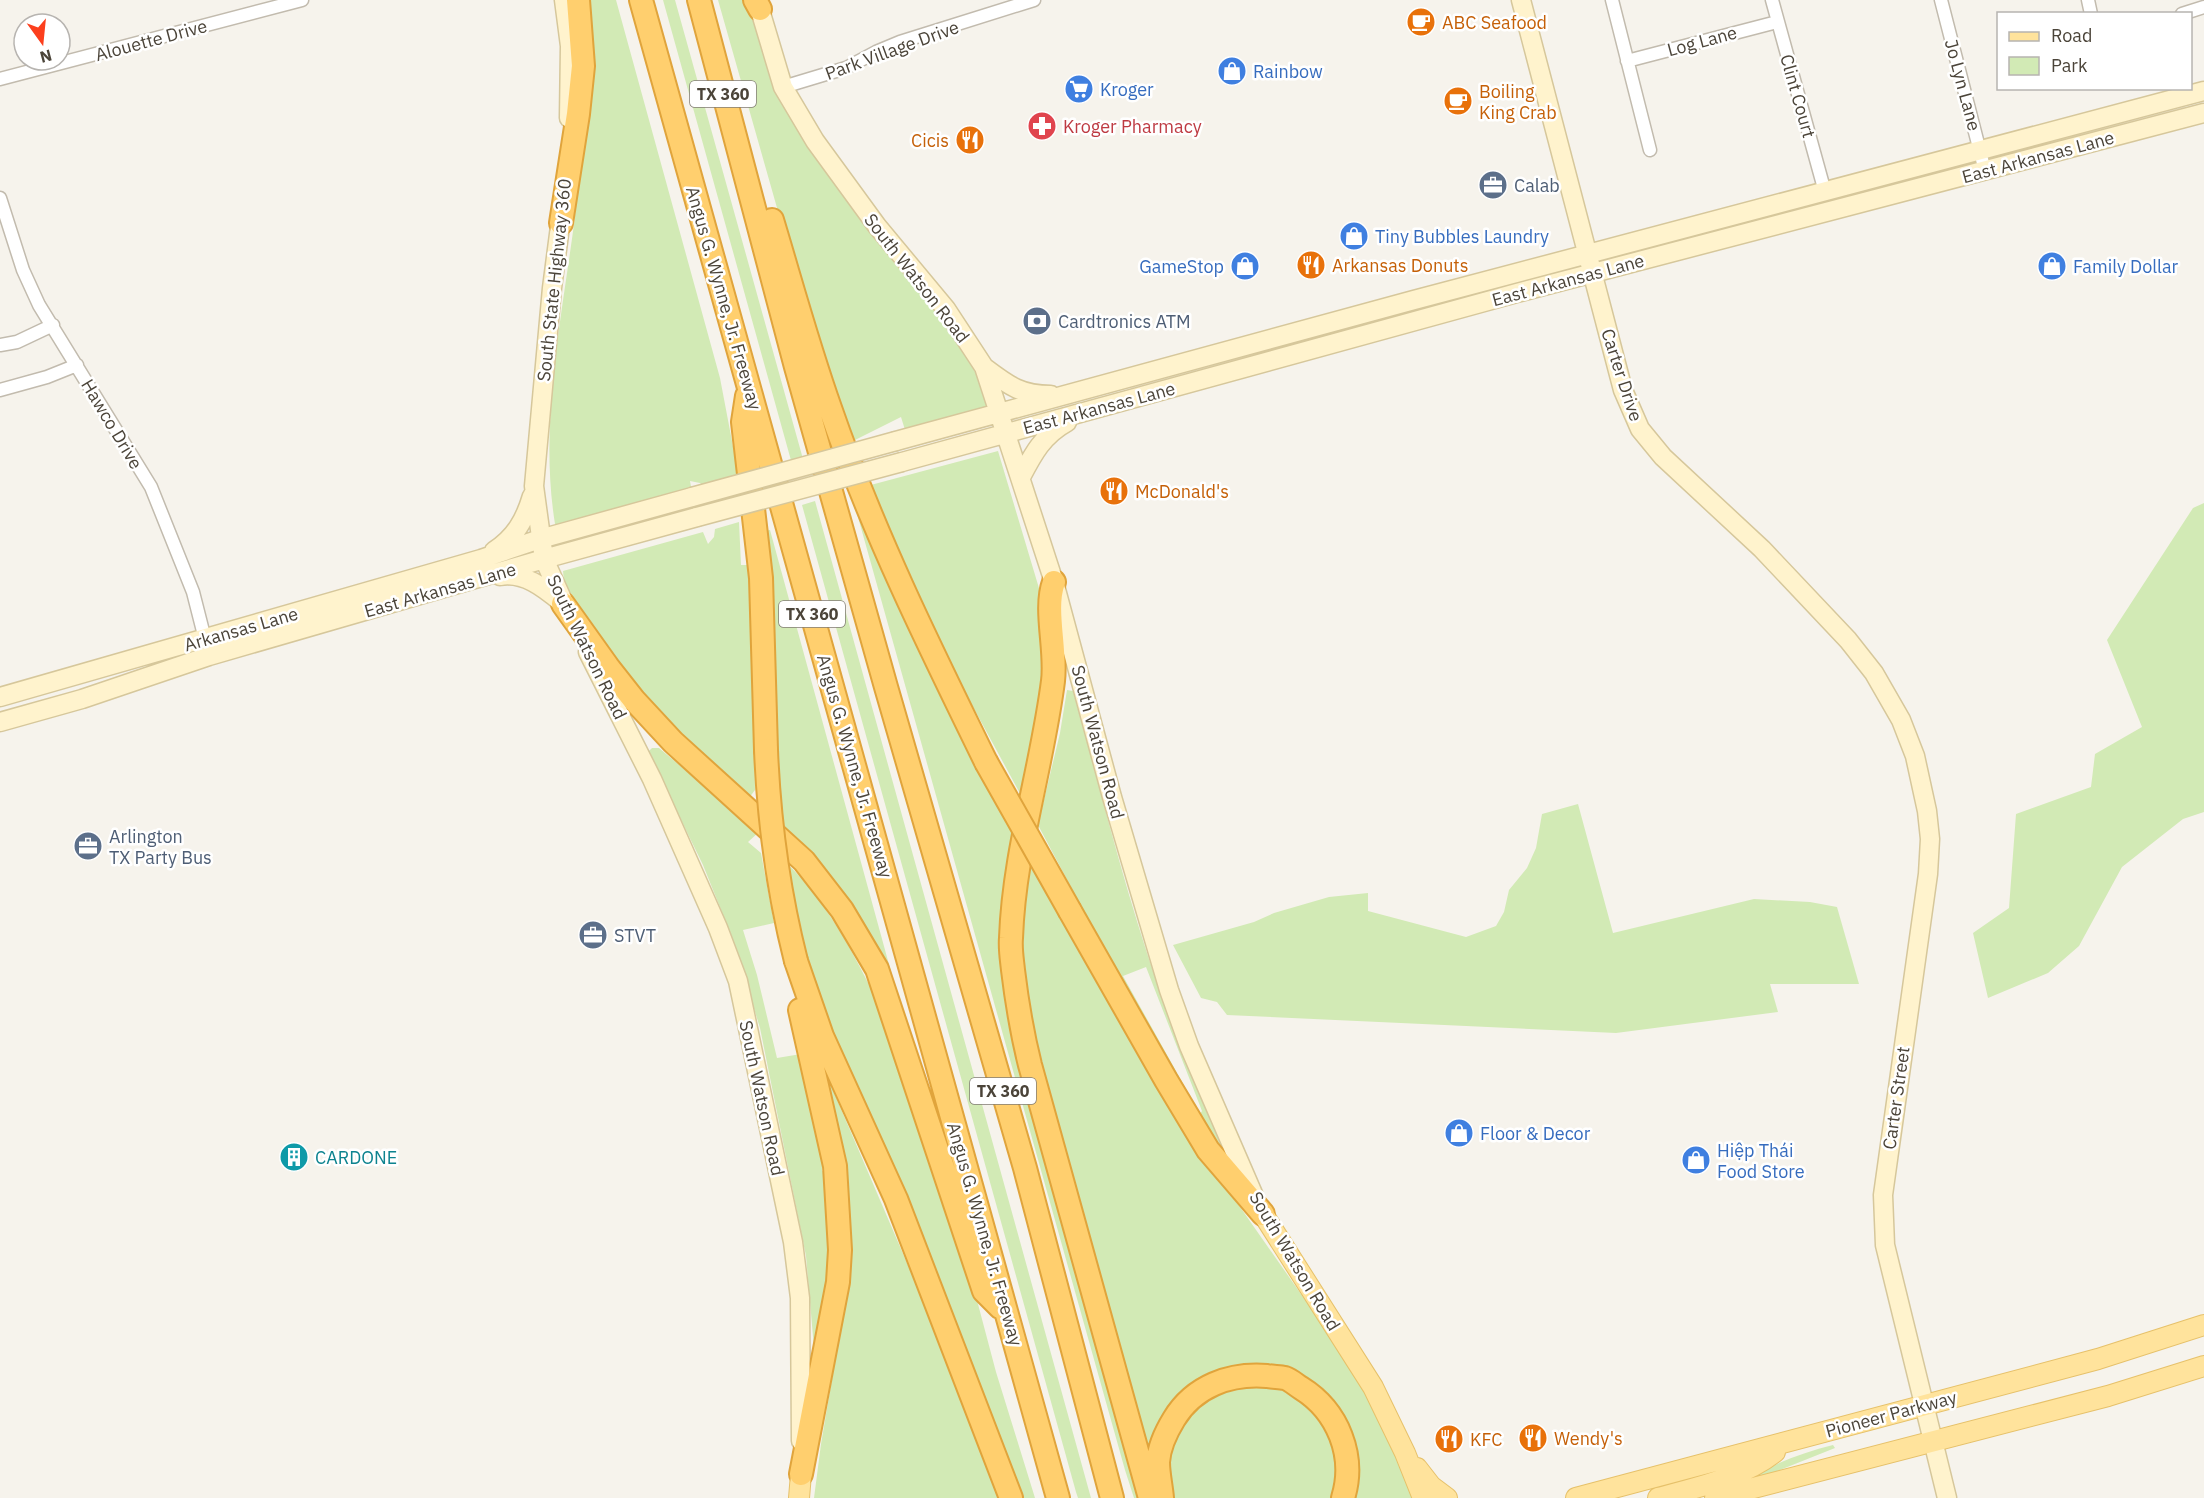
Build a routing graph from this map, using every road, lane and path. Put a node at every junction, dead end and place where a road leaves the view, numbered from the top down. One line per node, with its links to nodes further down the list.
1 (302, 0): 16 (street, Alouette Drive)
2 (564, 0): 26 (main road, South State Highway 360)
3 (578, 0): 26 (highway)
4 (641, 0): 33 (highway, Angus G. Wynne, Jr. Freeway / TX 360)
5 (699, 0): 23 (highway, TX 360)
6 (1034, 0): 17 (street, Park Village Drive)
7 (1521, 0): 27 (main road, Carter Drive)
8 (1612, 0): 15 (street)
9 (1772, 0): 14 (street, Clint Court)
10 (1941, 0): 21 (street, Jo Lyn Lane)
11 (757, 3): 17 (main road, South Watson Road)
12 (2204, 7): 13 (street)
13 (2188, 12)
14 (1777, 22): 15 (street, Log Lane); 24 (street, Clint Court)
15 (1627, 61): 20 (street)
16 (0, 79)
17 (783, 87): 32 (main road, South Watson Road)
18 (2204, 91): 21 (main road, East Arkansas Lane)
19 (2204, 113): 22 (main road, East Arkansas Lane)
20 (1650, 150)
21 (1980, 151): 22 (street, Jo Lyn Lane); 24 (main road, East Arkansas Lane)
22 (1985, 171): 28 (main road, East Arkansas Lane)
23 (747, 184): 52 (highway, bridge); 64 (highway, TX 360)
24 (1825, 192): 27 (main road, East Arkansas Lane)
25 (0, 198): 29 (street, Hawco Drive)
26 (561, 224): 40 (main road, South State Highway 360)
27 (1587, 255): 28 (main road, Carter Drive); 35 (main road, East Arkansas Lane)
28 (1592, 273): 36 (main road, East Arkansas Lane); 49 (main road, Carter Drive)
29 (53, 325): 30 (street); 31 (street, Hawco Drive)
30 (0, 345)
31 (77, 365): 34 (street); 47 (street, Hawco Drive)
32 (984, 367): 35 (main road); 37 (main road, South Watson Road)
33 (748, 385): 51 (highway, bridge); 53 (highway, Angus G. Wynne, Jr. Freeway / TX 360)
34 (0, 390)
35 (1071, 394): 37 (main road, East Arkansas Lane)
36 (1087, 412): 38 (main road, East Arkansas Lane); 39 (main road)
37 (1000, 413): 38 (main road, South Watson Road); 41 (main road, East Arkansas Lane, bridge)
38 (1007, 433): 39 (main road, South Watson Road); 42 (main road, East Arkansas Lane, bridge)
39 (1021, 477): 45 (main road, South Watson Road)
40 (534, 486): 41 (main road, South State Highway 360); 43 (main road)
41 (540, 539): 42 (main road, South State Highway 360); 43 (main road, East Arkansas Lane)
42 (544, 559): 44 (main road, East Arkansas Lane); 46 (main road, South Watson Road)
43 (481, 560): 47 (main road, Arkansas Lane)
44 (478, 580): 46 (main road); 47 (main road, East Arkansas Lane)
45 (1054, 582): 52 (main road, South Watson Road); 65 (highway)
46 (564, 604): 53 (highway); 60 (main road, South Watson Road)
47 (207, 648): 48 (main road, Arkansas Lane); 50 (main road, East Arkansas Lane)
48 (0, 697)
49 (1888, 699): 56 (main road, Carter Street)
50 (0, 722)
51 (796, 961): 60 (highway); 62 (highway)
52 (1263, 1214): 59 (main road, South Watson Road)
53 (1007, 1315): 63 (highway, Angus G. Wynne, Jr. Freeway / TX 360)
54 (2204, 1325): 56 (main road, Pioneer Parkway)
55 (2204, 1366): 57 (main road, Pioneer Parkway)
56 (1924, 1406): 57 (main road, Carter Street); 58 (main road, Pioneer Parkway)
57 (1932, 1441): 72 (main road, Pioneer Parkway); 73 (main road, Carter Street)
58 (1783, 1443): 70 (main road, Pioneer Parkway); 71 (main road)
59 (1405, 1453): 68 (main road, South Watson Road); 69 (main road)
60 (801, 1474): 61 (main road, South Watson Road)
61 (799, 1498)
62 (1011, 1498)
63 (1058, 1498)
64 (1112, 1498)
65 (1150, 1498)
66 (1162, 1498): 67 (highway)
67 (1343, 1498)
68 (1423, 1498)
69 (1447, 1498)
70 (1576, 1498)
71 (1658, 1498)
72 (1715, 1498)
73 (1947, 1498)

